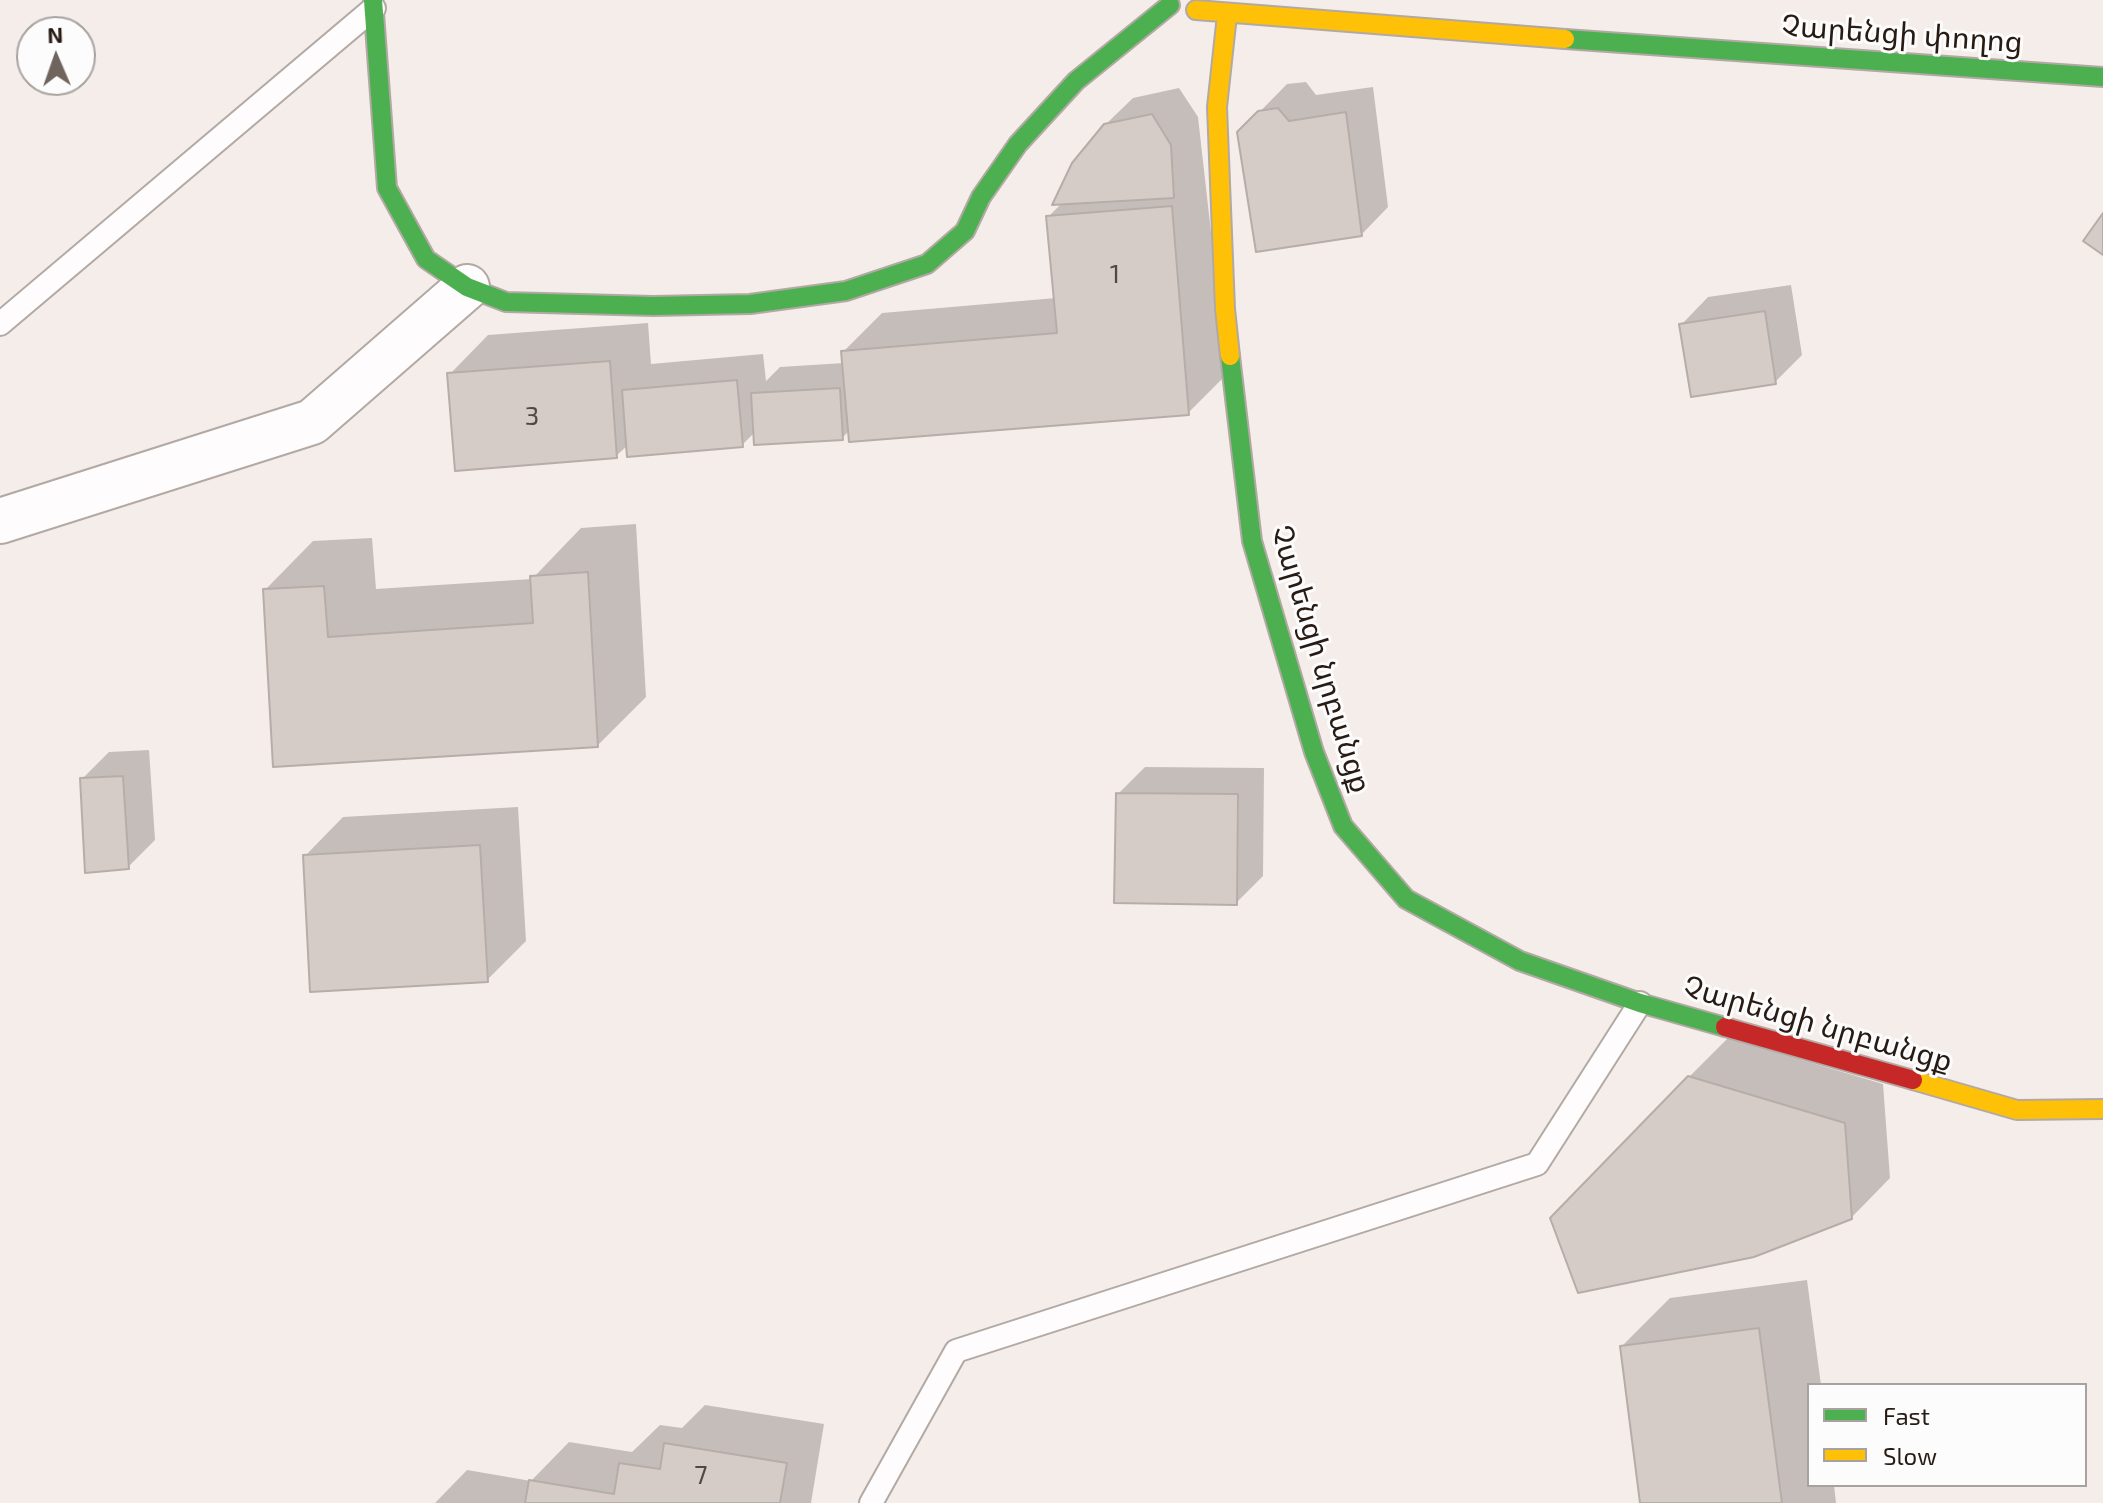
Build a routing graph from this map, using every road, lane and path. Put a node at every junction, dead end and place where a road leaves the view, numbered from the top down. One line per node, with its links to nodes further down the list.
1 (1171, 3): 3 (main road, Չարենցի փողոց); 5 (main road)
2 (373, 4): 5 (main road); 6 (lane)
3 (1227, 15): 4 (main road, Չարենցի փողոց); 8 (main road, Չարենցի նրբանցք)
4 (2103, 77)
5 (467, 287): 7 (street)
6 (0, 324)
7 (0, 521)
8 (1640, 1003): 9 (main road, Չարենցի նրբանցք); 10 (lane)
9 (2103, 1109)
10 (871, 1503)

